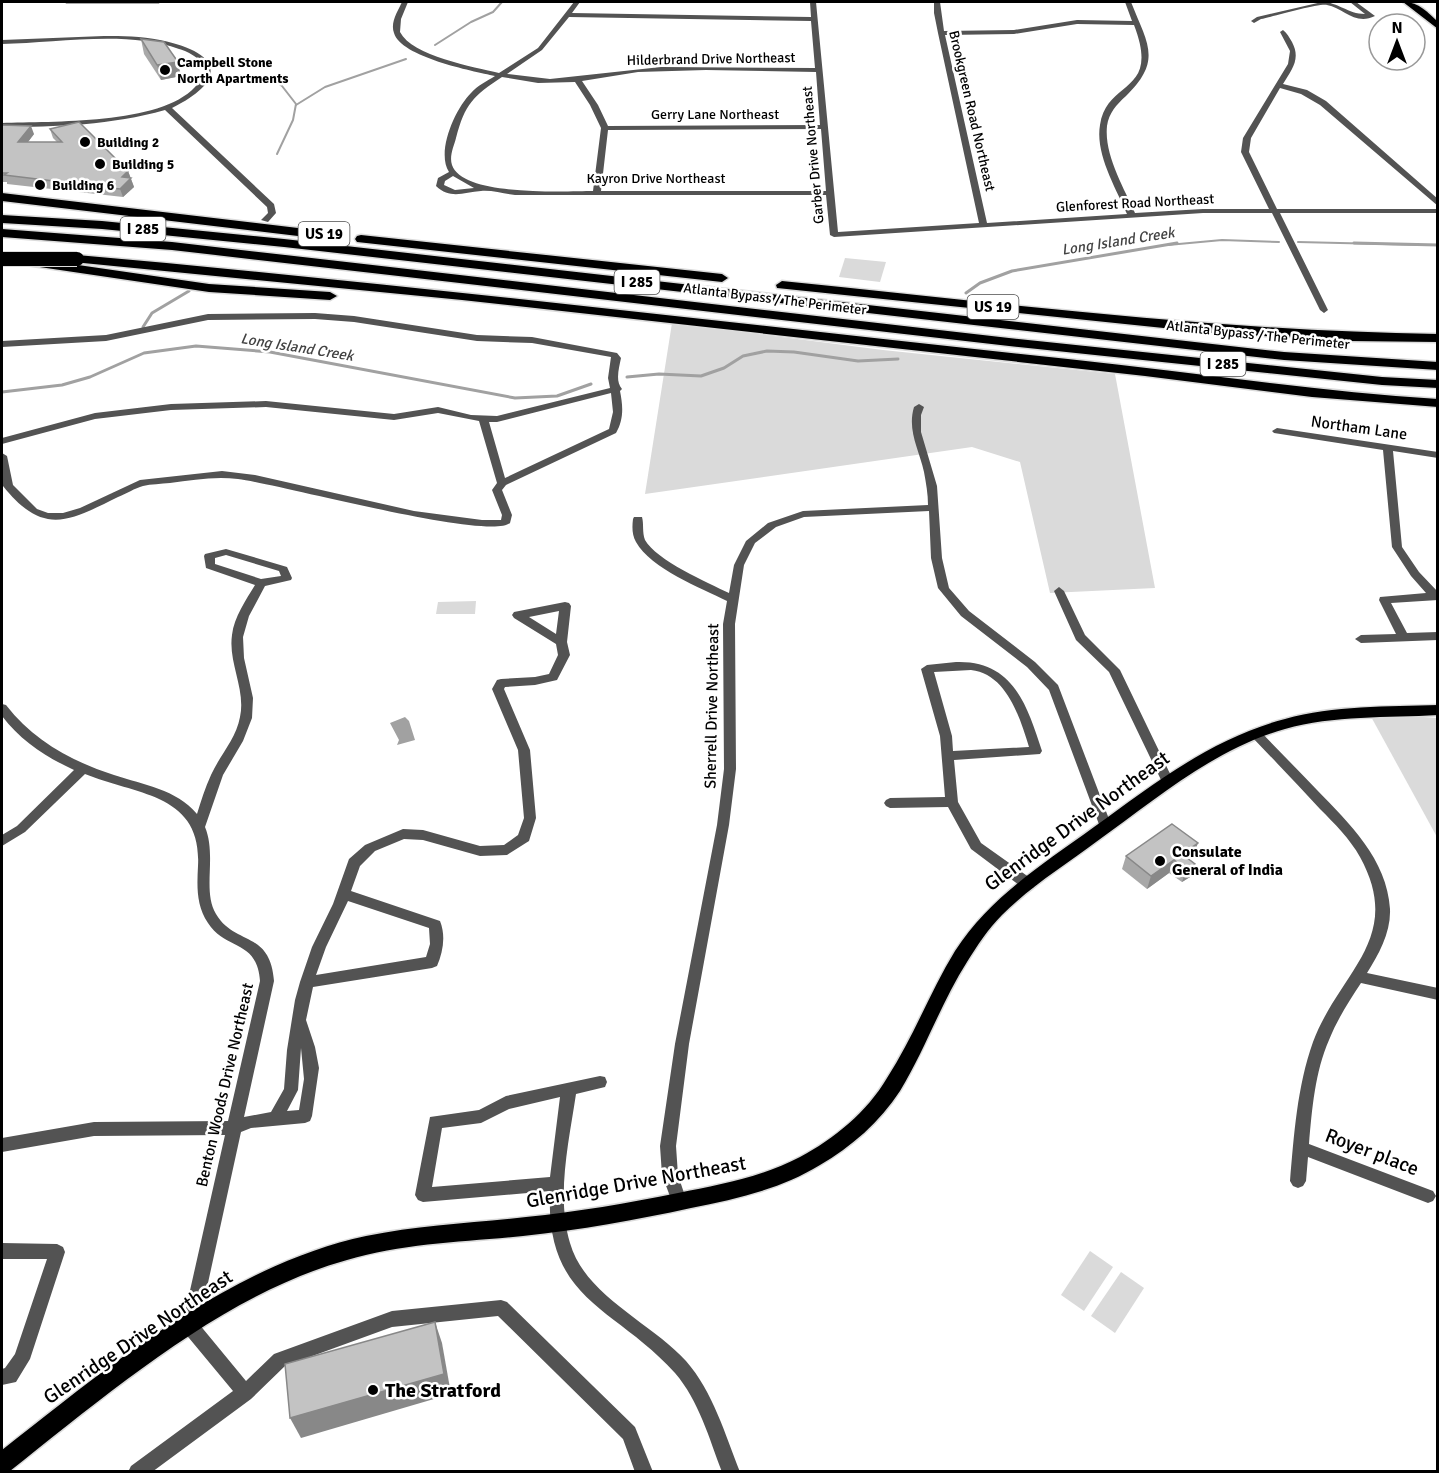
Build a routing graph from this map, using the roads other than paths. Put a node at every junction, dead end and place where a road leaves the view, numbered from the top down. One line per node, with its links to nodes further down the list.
1 (405, 2): 22 (street, Hilderbrand Drive Northeast)
2 (577, 2): 13 (street, Kayron Drive Northeast)
3 (813, 2): 14 (street, Garber Drive Northeast)
4 (937, 2): 19 (street, Brookgreen Road Northeast)
5 (1128, 2): 16 (street)
6 (1288, 2): 11 (street)
7 (1327, 2): 8 (street); 11 (street)
8 (1353, 2)
9 (1407, 2): 17 (main road)
10 (1421, 2): 12 (main road)
11 (1298, 9): 15 (street)
12 (1437, 13)
13 (567, 15): 14 (street); 22 (street, Kayron Drive Northeast)
14 (815, 19): 21 (street, Garber Drive Northeast)
15 (1254, 21)
16 (1135, 23): 19 (street); 39 (street)
17 (1437, 27)
18 (1283, 32): 24 (street)
19 (941, 33): 42 (street, Brookgreen Road Northeast)
20 (2, 42): 25 (street)
21 (820, 70): 23 (street, Hilderbrand Drive Northeast); 28 (street, Garber Drive Northeast)
22 (501, 74): 23 (street, Hilderbrand Drive Northeast); 29 (street, Kayron Drive Northeast)
23 (577, 79): 27 (street)
24 (1278, 85): 34 (street); 37 (street)
25 (166, 107): 26 (street); 41 (street)
26 (2, 124)
27 (605, 128): 28 (street, Gerry Lane Northeast); 31 (street)
28 (825, 128): 32 (street, Garber Drive Northeast)
29 (453, 172): 30 (street, Kayron Drive Northeast); 30 (street, Kayron Drive Northeast)
30 (482, 188): 31 (street, Kayron Drive Northeast)
31 (597, 193): 32 (street, Kayron Drive Northeast)
32 (830, 193): 44 (street, Garber Drive Northeast)
33 (2, 197): 36 (highway, US 19)
34 (1437, 204)
35 (2, 207): 36 (highway)
36 (99, 209): 48 (highway, US 19)
37 (1273, 211): 38 (street, Glenforest Road Northeast); 39 (street, Glenforest Road Northeast); 51 (street)
38 (1437, 211)
39 (1132, 216): 42 (street, Glenforest Road Northeast)
40 (2, 219): 52 (highway, Atlanta Bypass / The Perimeter / I 285)
41 (265, 220)
42 (984, 225): 44 (street, Glenforest Road Northeast)
43 (2, 233): 47 (highway, Atlanta Bypass / The Perimeter / I 285)
44 (834, 235)
45 (2, 258): 46 (highway, bridge); 50 (highway)
46 (77, 259): 47 (highway); 50 (highway)
47 (422, 274): 58 (highway, Atlanta Bypass / The Perimeter / I 285)
48 (737, 280)
49 (773, 284): 53 (highway, US 19)
50 (524, 304): 57 (highway)
51 (1324, 310)
52 (1108, 336): 55 (highway); 56 (highway, Atlanta Bypass / The Perimeter / I 285)
53 (1437, 338)
54 (2, 344): 59 (street)
55 (1437, 353)
56 (1437, 366)
57 (1210, 378): 60 (highway); 62 (highway)
58 (1437, 384)
59 (617, 389): 63 (street); 69 (street)
60 (1437, 403)
61 (919, 407): 70 (street)
62 (1437, 409)
63 (483, 419): 65 (street); 69 (street)
64 (1277, 431): 66 (street, Northam Lane)
65 (2, 441)
66 (1388, 448): 67 (street, Northam Lane); 74 (street)
67 (1437, 455)
68 (2, 456): 69 (street)
69 (502, 483)
70 (933, 508): 75 (street, Sherrell Drive Northeast); 89 (street)
71 (638, 519): 75 (street)
72 (261, 583): 72 (street); 88 (street)
73 (1059, 591): 85 (street)
74 (1436, 596): 77 (street)
75 (733, 599): 106 (street, Sherrell Drive Northeast)
76 (1437, 636): 77 (street)
77 (1404, 638): 78 (street)
78 (1361, 639)
79 (561, 642): 92 (street)
80 (2, 708): 84 (street, Benton Woods Drive Northeast)
81 (1437, 710): 82 (main road, Glenridge Drive Northeast)
82 (1255, 733): 85 (main road, Glenridge Drive Northeast); 93 (street)
83 (947, 756): 83 (street); 86 (street)
84 (82, 769): 88 (street, Benton Woods Drive Northeast); 90 (street)
85 (1168, 782): 89 (main road, Glenridge Drive Northeast)
86 (952, 802): 87 (street); 91 (street)
87 (890, 803)
88 (199, 827): 100 (street, Benton Woods Drive Northeast)
89 (1106, 827): 91 (main road, Glenridge Drive Northeast)
90 (2, 841)
91 (1028, 884): 106 (main road, Glenridge Drive Northeast)
92 (344, 894): 94 (street); 94 (street)
93 (1358, 977): 95 (street); 102 (street)
94 (307, 982): 96 (street)
95 (1437, 994)
96 (299, 1020): 99 (street); 99 (street)
97 (600, 1082): 98 (street)
98 (569, 1088): 104 (street); 104 (street)
99 (276, 1118): 100 (street)
100 (234, 1128): 101 (street); 109 (street, Benton Woods Drive Northeast)
101 (2, 1145)
102 (1301, 1148): 103 (street); 105 (street, Royer place)
103 (1298, 1181)
104 (557, 1183): 107 (street)
105 (1428, 1196)
106 (679, 1202): 107 (main road, Glenridge Drive Northeast)
107 (559, 1223): 109 (main road, Glenridge Drive Northeast); 115 (street)
108 (2, 1251): 110 (street)
109 (190, 1326): 111 (street); 112 (main road, Glenridge Drive Northeast)
110 (2, 1377)
111 (245, 1393): 113 (street); 114 (street)
112 (2, 1463)
113 (137, 1472)
114 (644, 1472)
115 (731, 1472)

